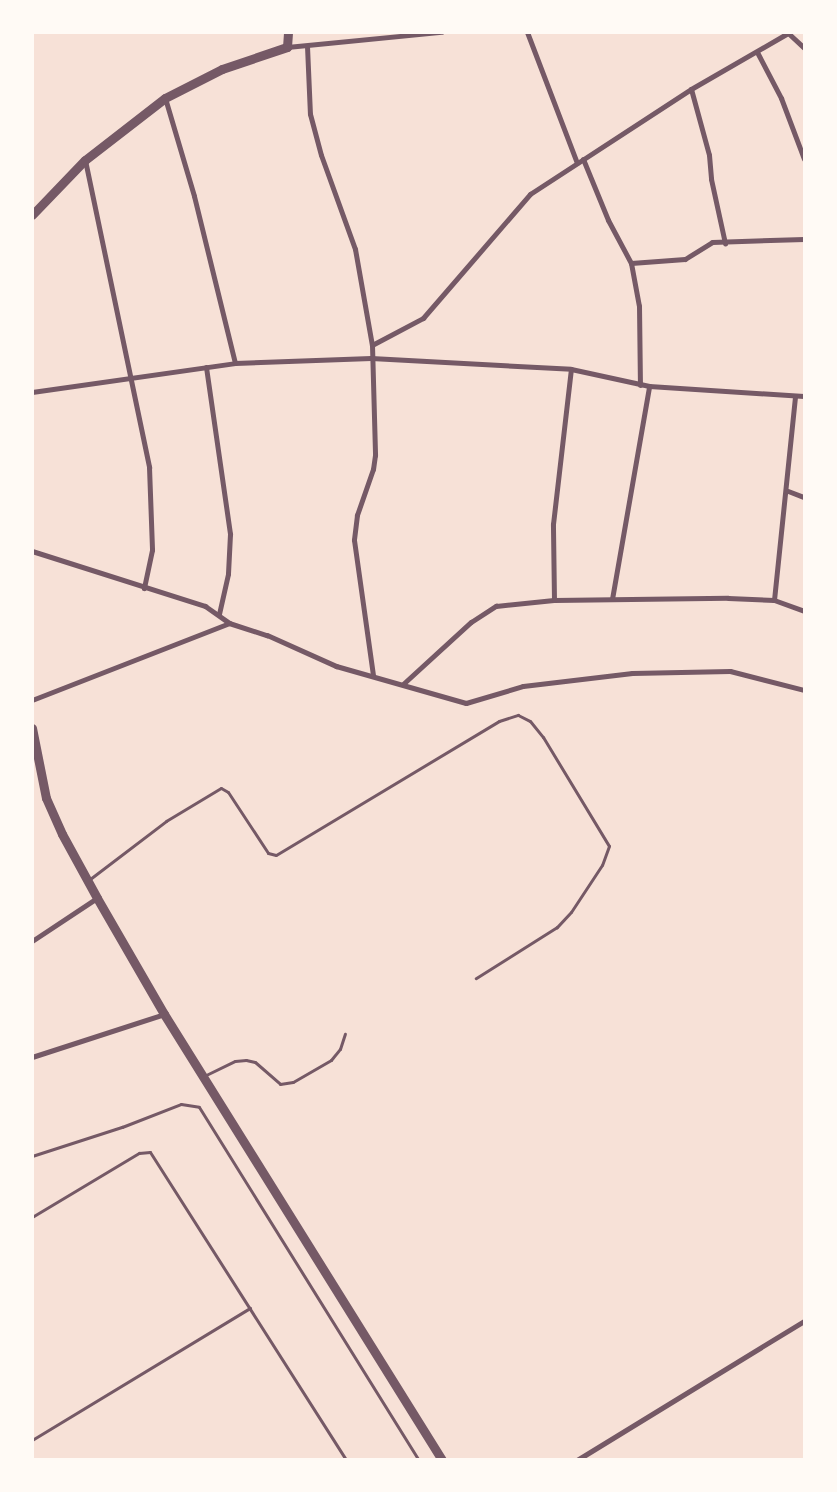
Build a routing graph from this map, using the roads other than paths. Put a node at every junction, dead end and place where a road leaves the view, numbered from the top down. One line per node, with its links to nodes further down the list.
1 (288, 32): 6 (street)
2 (441, 32): 5 (street)
3 (527, 32): 14 (street)
4 (788, 33): 7 (street); 8 (street)
5 (307, 46): 6 (street); 19 (street)
6 (287, 47): 10 (street)
7 (804, 48)
8 (757, 52): 9 (street); 12 (street)
9 (691, 89): 11 (street); 17 (street)
10 (165, 98): 13 (street); 21 (street)
11 (583, 159): 14 (street); 18 (street)
12 (804, 159)
13 (86, 160): 15 (street); 24 (street)
14 (577, 163): 19 (street)
15 (32, 215)
16 (804, 239): 17 (street)
17 (725, 243): 18 (street)
18 (631, 263): 25 (street)
19 (372, 344): 20 (street)
20 (371, 358): 21 (street); 23 (street); 40 (street)
21 (236, 363): 22 (street)
22 (206, 367): 24 (street); 38 (street)
23 (572, 369): 25 (street); 35 (street)
24 (132, 378): 27 (street); 33 (street)
25 (640, 385): 26 (street)
26 (649, 386): 29 (street); 34 (street)
27 (32, 392)
28 (804, 396): 29 (street)
29 (795, 397): 30 (street)
30 (788, 491): 31 (street); 36 (street)
31 (804, 497)
32 (32, 551): 33 (street)
33 (144, 588): 38 (street)
34 (612, 599): 35 (street); 36 (street)
35 (554, 600): 41 (street)
36 (774, 600): 37 (street)
37 (804, 611)
38 (220, 614): 39 (street)
39 (229, 623): 40 (street); 43 (street)
40 (373, 676): 41 (street)
41 (403, 684): 42 (street)
42 (804, 690)
43 (32, 700)
44 (32, 728): 45 (street)
45 (88, 881): 46 (street); 48 (lane)
46 (97, 898): 47 (street); 49 (street)
47 (32, 941)
48 (476, 978)
49 (164, 1014): 51 (street); 52 (street)
50 (345, 1034): 52 (lane)
51 (32, 1057)
52 (204, 1076): 60 (street)
53 (32, 1156): 59 (lane)
54 (32, 1217): 55 (lane)
55 (250, 1308): 57 (lane); 58 (lane)
56 (804, 1321): 61 (street)
57 (32, 1440)
58 (346, 1460)
59 (419, 1460)
60 (442, 1460)
61 (577, 1460)

